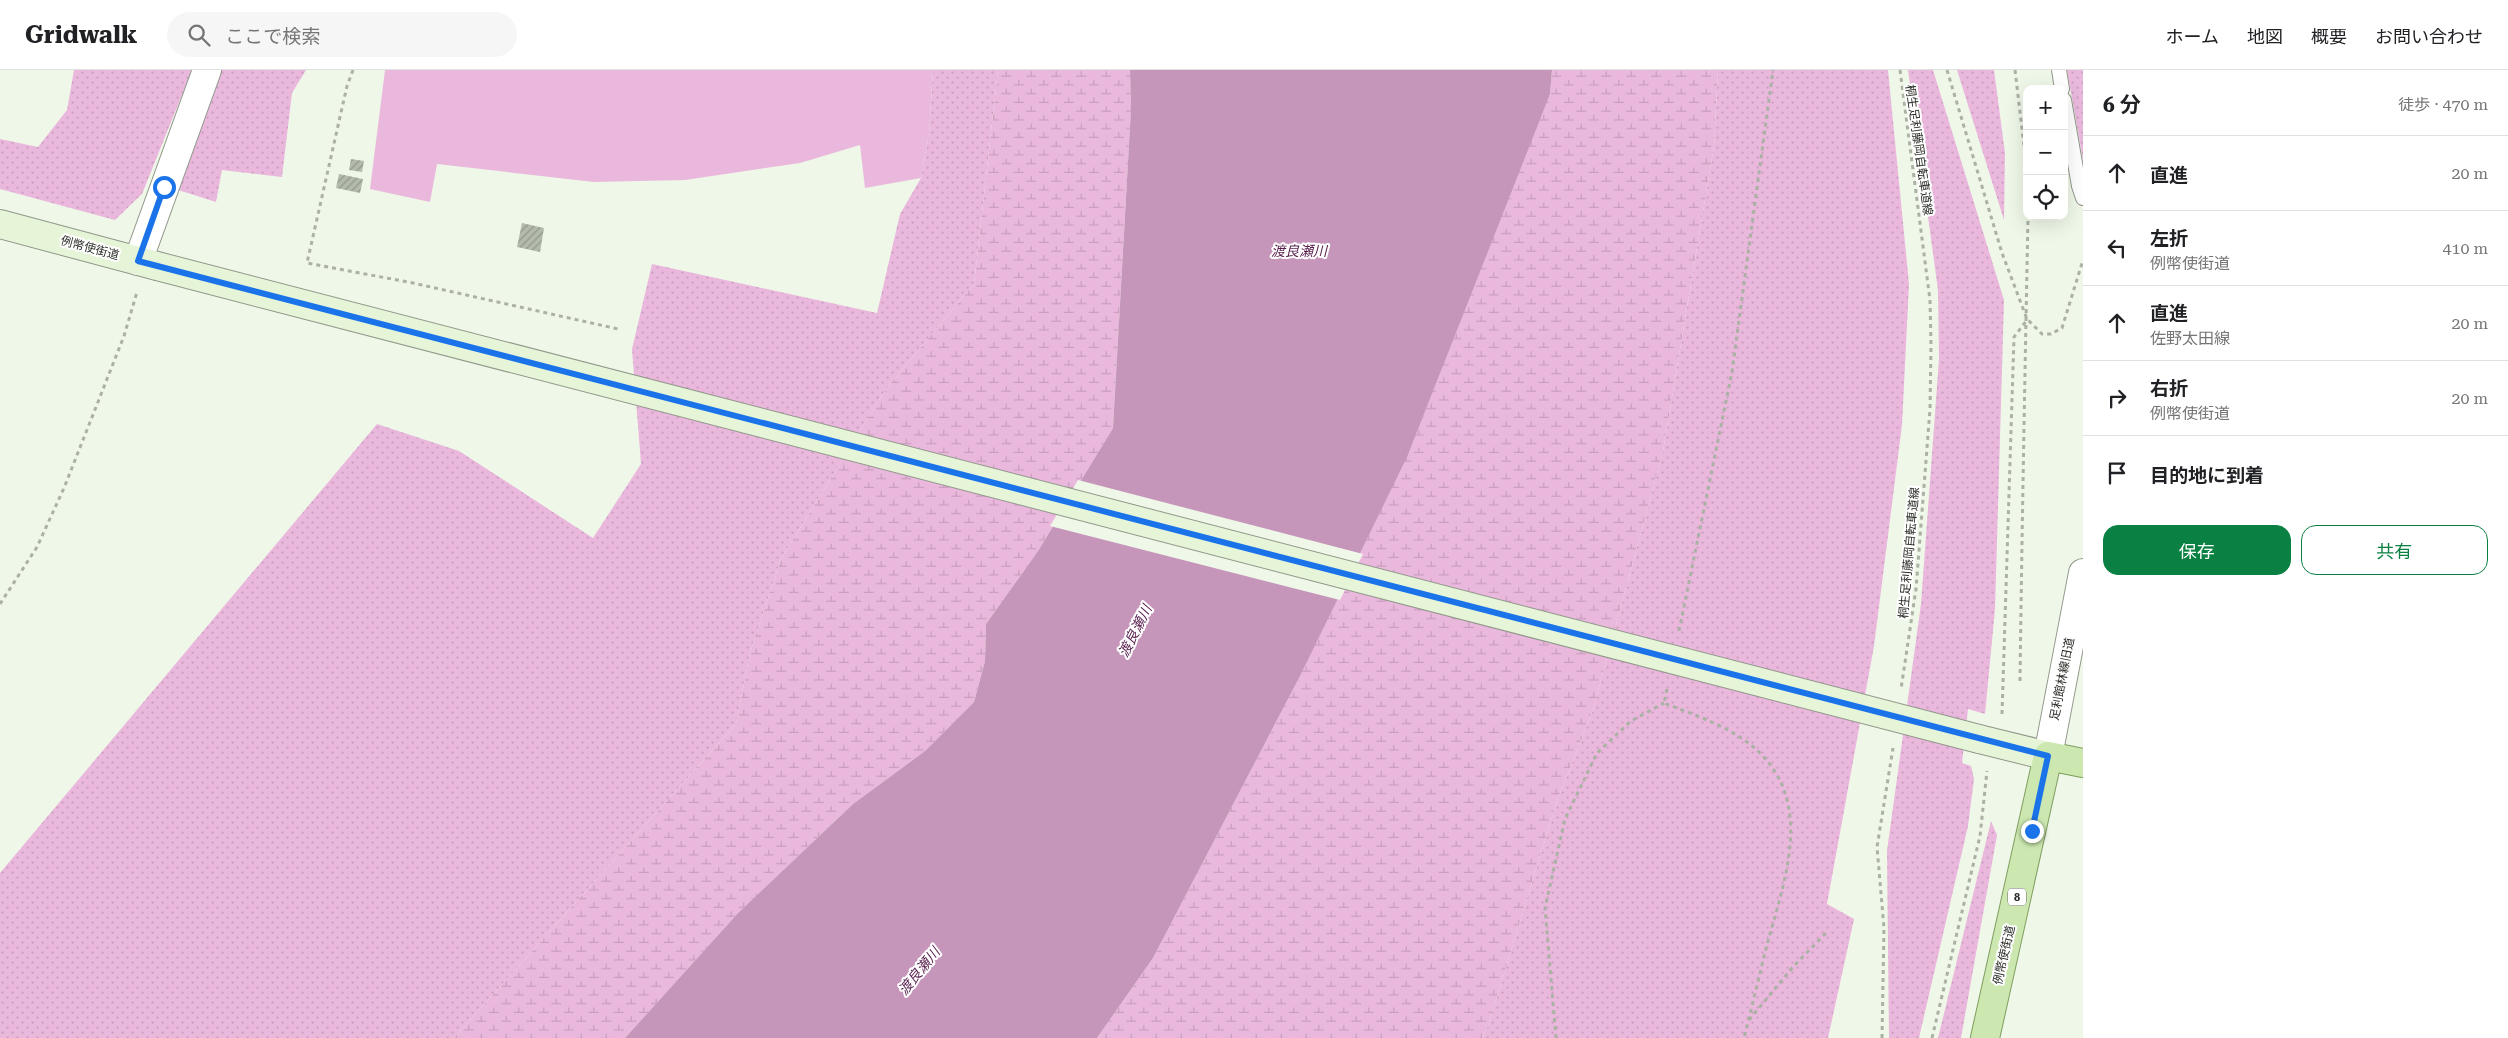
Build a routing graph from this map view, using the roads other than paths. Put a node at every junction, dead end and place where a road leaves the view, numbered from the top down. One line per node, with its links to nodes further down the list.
1 (207, 70): 7 (street)
2 (2059, 70): 3 (lane)
3 (2061, 85)
4 (2068, 123): 5 (lane)
5 (2083, 198)
6 (0, 224): 7 (main road, 例幣使街道)
7 (144, 271): 9 (main road, 例幣使街道, bridge)
8 (2083, 573): 9 (street, 足利館林線旧道)
9 (2048, 756): 10 (main road); 11 (main road, 例幣使街道 / 8)
10 (2083, 763)
11 (1985, 1038)

